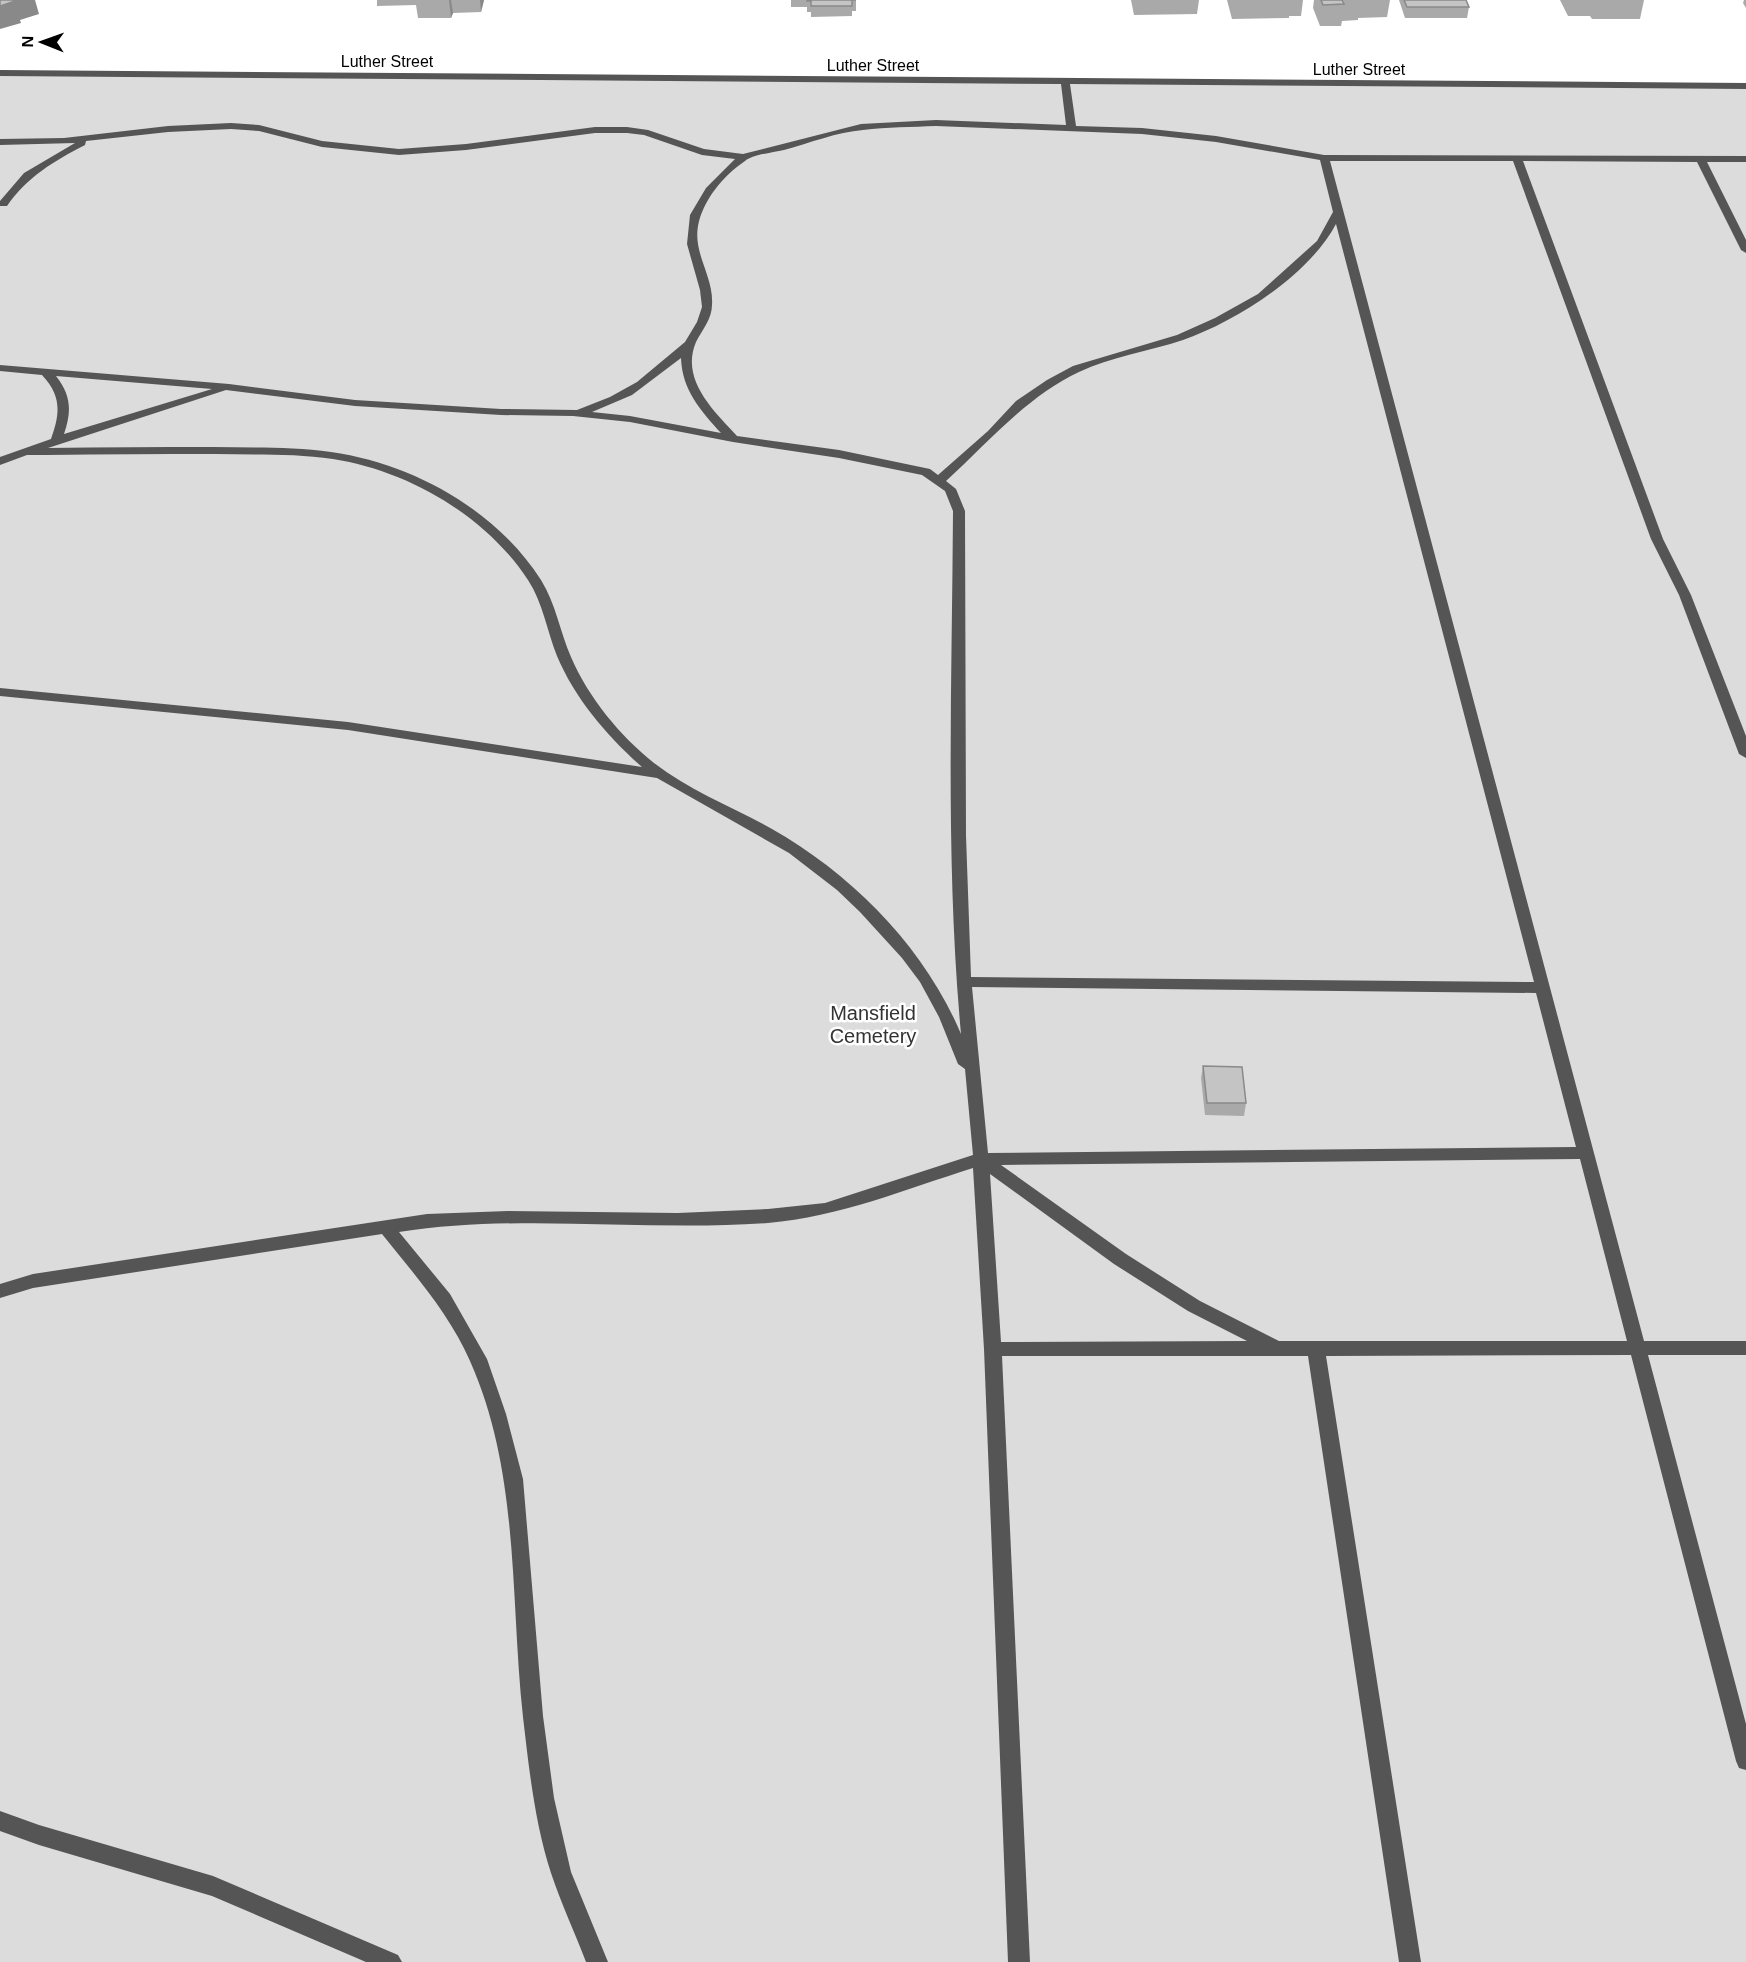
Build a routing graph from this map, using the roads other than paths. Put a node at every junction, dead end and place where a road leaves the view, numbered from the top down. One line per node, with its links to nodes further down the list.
1 (0, 73): 2 (street, Luther Street)
2 (1065, 82): 3 (street, Luther Street); 4 (street)
3 (1746, 86)
4 (1071, 128): 7 (street); 8 (street)
5 (91, 139): 6 (street); 7 (street); 13 (street)
6 (0, 142)
7 (743, 157): 16 (street)
8 (1323, 158): 9 (street); 14 (street)
9 (1517, 158): 10 (street); 27 (street)
10 (1701, 159): 11 (street); 15 (street)
11 (1746, 159)
12 (0, 192): 13 (street)
13 (1, 208)
14 (1338, 212): 25 (street); 30 (street)
15 (1746, 250)
16 (691, 344): 20 (street); 21 (street)
17 (0, 368): 18 (street)
18 (45, 371): 19 (street); 22 (street)
19 (230, 387): 20 (street); 22 (street)
20 (573, 413): 21 (street)
21 (733, 439): 25 (street)
22 (56, 441): 23 (street)
23 (22, 452): 24 (street); 28 (street)
24 (0, 461)
25 (939, 481): 29 (street)
26 (0, 692): 28 (street)
27 (1746, 754)
28 (663, 775): 31 (street)
29 (964, 982): 30 (street); 31 (street)
30 (1542, 988): 32 (street)
31 (972, 1076): 33 (street)
32 (1585, 1153): 33 (street); 36 (street)
33 (981, 1159): 34 (street); 38 (street); 40 (street)
34 (386, 1227): 35 (street); 44 (street)
35 (0, 1291)
36 (1637, 1348): 37 (street); 39 (street); 41 (street)
37 (1746, 1348)
38 (993, 1349): 40 (street); 45 (street)
39 (1316, 1349): 40 (street); 46 (street)
40 (1278, 1350)
41 (1746, 1761)
42 (0, 1821): 43 (street)
43 (390, 1962)
44 (597, 1962)
45 (1019, 1962)
46 (1410, 1962)

